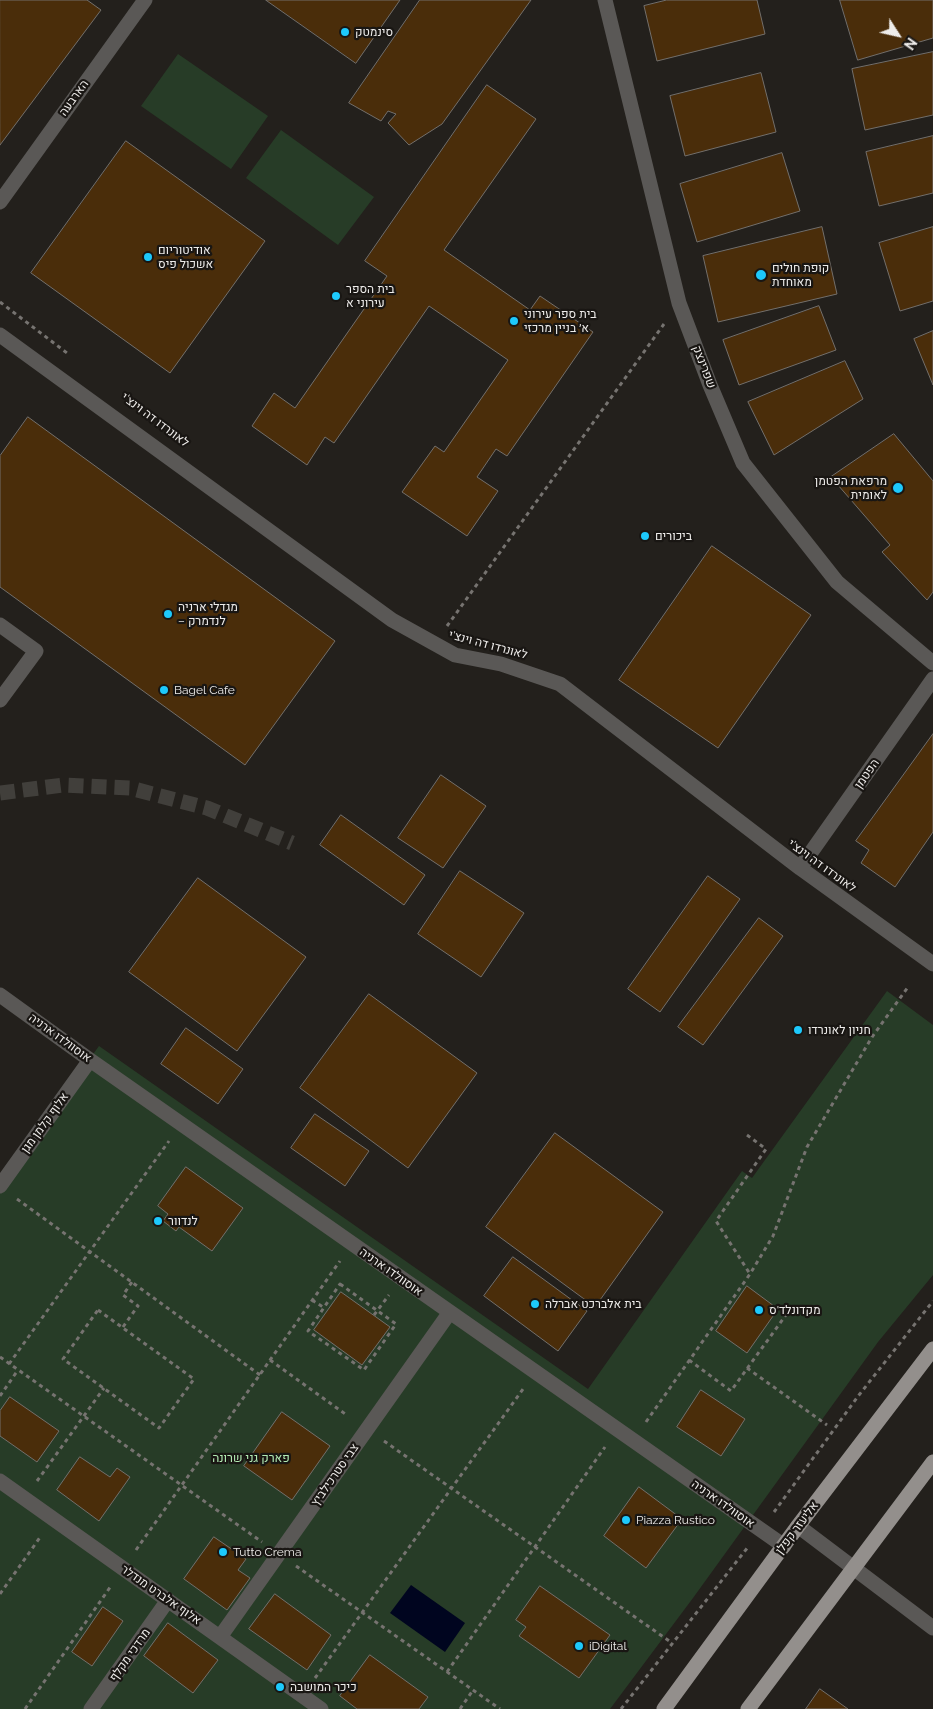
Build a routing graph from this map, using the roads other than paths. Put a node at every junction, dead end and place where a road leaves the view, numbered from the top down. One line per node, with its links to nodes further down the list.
1 (605, 0): 6 (street, שפרינצק)
2 (142, 4): 3 (street, הארבעה)
3 (1, 199)
4 (0, 335): 9 (street, לאונרדו דה וינצ'י)
5 (0, 625): 8 (street)
6 (933, 663)
7 (933, 680): 9 (street, הפטמן)
8 (0, 700)
9 (800, 868): 10 (street, לאונרדו דה וינצ'י)
10 (933, 964)
11 (0, 995): 12 (street, אוסוולדו ארניה)
12 (90, 1060): 13 (street, אלוף קלמן מגן); 14 (street, אוסוולדו ארניה)
13 (0, 1186)
14 (450, 1312): 19 (street, אוסוולדו ארניה); 23 (street, צבי סטרכילביץ)
15 (933, 1349): 18 (main road, אליעזר קפלן)
16 (933, 1462): 20 (main road)
17 (0, 1481): 21 (street, אלוף אלברט מנדלר)
18 (798, 1526): 19 (main road, אליעזר קפלן); 20 (street)
19 (784, 1546): 26 (main road, אליעזר קפלן)
20 (854, 1567): 22 (street); 27 (main road)
21 (168, 1600): 23 (street, אלוף אלברט מנדלר); 24 (street, מרדכי מקלף)
22 (933, 1628)
23 (220, 1637): 25 (street, אלוף אלברט מנדלר)
24 (91, 1709)
25 (321, 1709)
26 (664, 1709)
27 (748, 1709)

